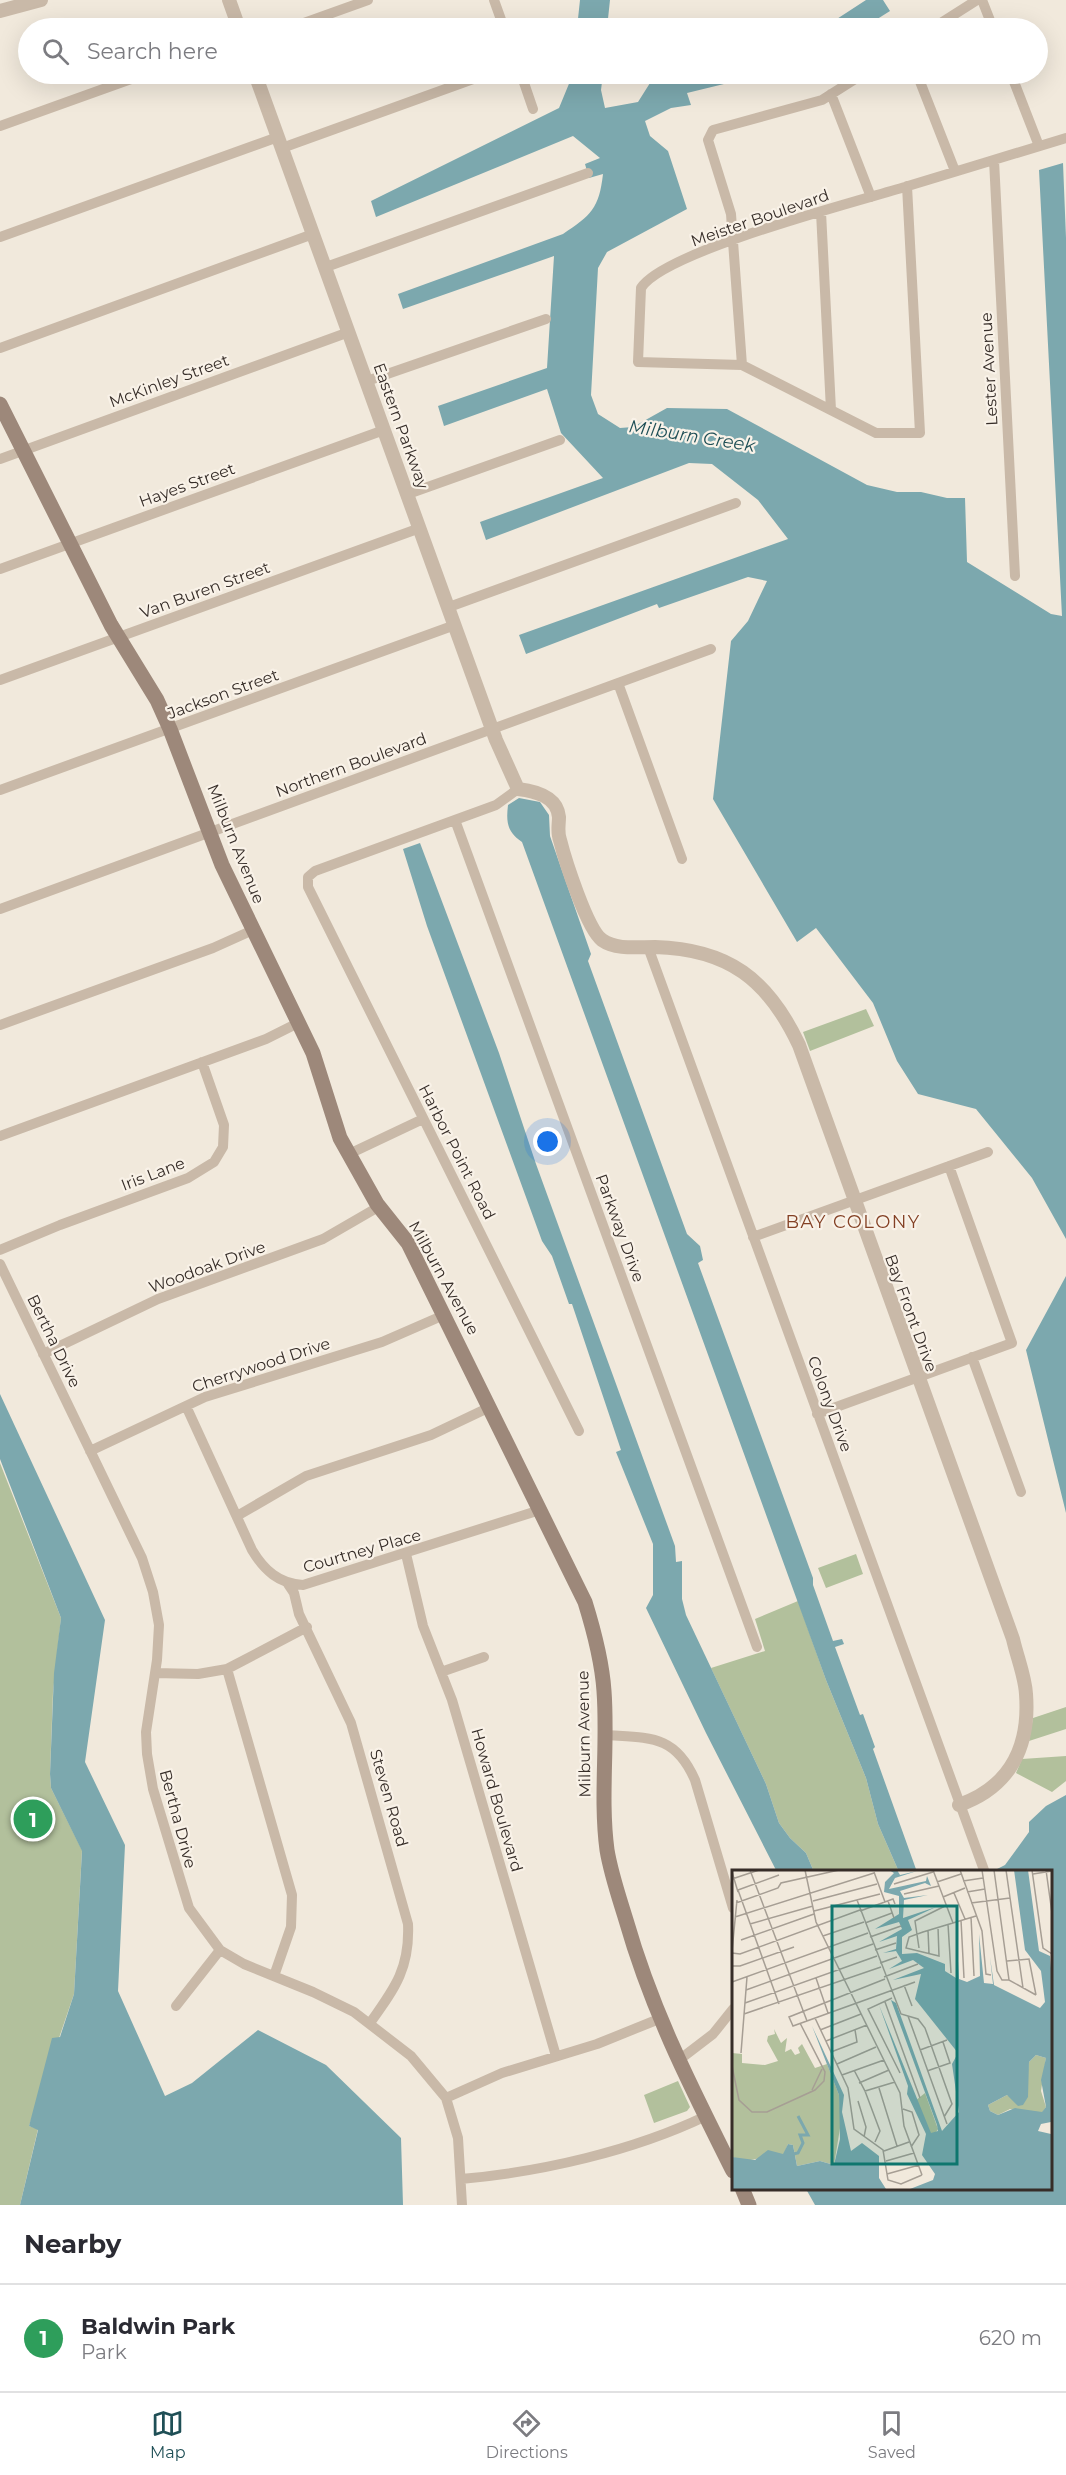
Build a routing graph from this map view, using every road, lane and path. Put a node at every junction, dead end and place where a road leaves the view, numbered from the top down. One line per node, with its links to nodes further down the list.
1 (41, 0): 6 (street)
2 (229, 0): 7 (street)
3 (368, 0): 8 (street)
4 (494, 0): 9 (street)
5 (980, 0): 10 (street); 11 (street)
6 (0, 11)
7 (235, 18)
8 (318, 18)
9 (500, 18)
10 (950, 18)
11 (988, 18)
12 (117, 84): 21 (street)
13 (259, 84): 23 (street, Eastern Parkway)
14 (457, 84): 23 (street)
15 (524, 84): 20 (street)
16 (847, 84): 19 (street)
17 (921, 84): 26 (street)
18 (1015, 84): 24 (street)
19 (831, 94): 29 (street); 33 (street)
20 (533, 109)
21 (0, 126)
22 (1066, 138): 24 (street, Meister Boulevard)
23 (280, 143): 31 (street, Eastern Parkway); 32 (street)
24 (1039, 146): 25 (street, Meister Boulevard)
25 (994, 160): 26 (street, Meister Boulevard); 51 (street, Lester Avenue)
26 (955, 171): 28 (street, Meister Boulevard)
27 (588, 173): 34 (street)
28 (907, 186): 29 (street, Meister Boulevard); 41 (street)
29 (871, 197): 30 (street, Meister Boulevard)
30 (821, 212): 33 (street, Meister Boulevard); 41 (street)
31 (313, 234): 34 (street, Eastern Parkway); 37 (street)
32 (0, 237)
33 (734, 240): 38 (street); 38 (street, Meister Boulevard)
34 (326, 267): 36 (street, Eastern Parkway)
35 (546, 319): 39 (street)
36 (349, 332): 39 (street, Eastern Parkway); 44 (street, McKinley Street)
37 (0, 348)
38 (742, 365): 41 (street)
39 (367, 381): 42 (street, Eastern Parkway)
40 (0, 404): 44 (main road, Milburn Avenue)
41 (831, 410)
42 (384, 430): 46 (street, Eastern Parkway); 49 (street, Hayes Street)
43 (560, 440): 46 (street)
44 (24, 450): 45 (street, McKinley Street); 49 (main road, Milburn Avenue)
45 (0, 459)
46 (408, 494): 48 (street, Eastern Parkway)
47 (735, 503): 52 (street)
48 (420, 528): 52 (street, Eastern Parkway); 54 (street, Van Buren Street)
49 (71, 543): 50 (street, Hayes Street); 54 (main road, Milburn Avenue)
50 (0, 569)
51 (1015, 576)
52 (449, 607): 53 (street, Eastern Parkway)
53 (456, 625): 58 (street, Jackson Street); 59 (street, Eastern Parkway)
54 (118, 637): 56 (street, Van Buren Street); 58 (main road, Milburn Avenue)
55 (711, 649): 57 (street, Northern Boulevard)
56 (0, 680)
57 (618, 683): 59 (street, Northern Boulevard); 64 (street)
58 (170, 729): 61 (street, Jackson Street); 63 (main road, Milburn Avenue)
59 (493, 729): 60 (street, Eastern Parkway); 63 (street, Northern Boulevard)
60 (518, 789): 62 (street); 67 (street, Bay Front Drive)
61 (0, 790)
62 (455, 820): 71 (street, Harbor Point Road); 96 (street, Parkway Drive)
63 (210, 832): 65 (street, Northern Boulevard); 66 (main road, Milburn Avenue)
64 (682, 859)
65 (0, 909)
66 (253, 930): 68 (main road, Milburn Avenue); 69 (street)
67 (648, 947): 76 (street, Bay Front Drive); 78 (street, Colony Drive)
68 (298, 1023): 70 (street); 74 (main road, Milburn Avenue)
69 (0, 1025)
70 (202, 1062): 72 (street); 79 (street, Iris Lane)
71 (423, 1119): 74 (street); 88 (street, Harbor Point Road)
72 (0, 1136)
73 (987, 1152): 75 (street)
74 (349, 1154): 77 (main road, Milburn Avenue)
75 (949, 1166): 76 (street); 83 (street)
76 (853, 1201): 78 (street); 84 (street, Bay Front Drive)
77 (380, 1206): 81 (main road, Milburn Avenue); 82 (street, Woodoak Drive)
78 (753, 1237): 87 (street, Colony Drive)
79 (0, 1250)
80 (0, 1264): 82 (street, Bertha Drive)
81 (444, 1315): 85 (street, Cherrywood Drive); 86 (main road, Milburn Avenue)
82 (43, 1354): 89 (street, Bertha Drive)
83 (972, 1357): 84 (street); 90 (street)
84 (917, 1377): 87 (street); 102 (street, Bay Front Drive)
85 (186, 1406): 89 (street, Cherrywood Drive); 92 (street, Courtney Place)
86 (490, 1407): 91 (main road, Milburn Avenue); 92 (street)
87 (817, 1414): 102 (street, Colony Drive)
88 (579, 1431)
89 (90, 1451): 100 (street, Bertha Drive)
90 (1020, 1492)
91 (540, 1510): 93 (street, Courtney Place); 101 (main road, Milburn Avenue)
92 (237, 1516): 94 (street, Courtney Place)
93 (406, 1554): 94 (street, Courtney Place); 99 (street, Howard Boulevard)
94 (288, 1584): 95 (street, Steven Road)
95 (307, 1627): 98 (street); 110 (street, Steven Road)
96 (757, 1647)
97 (484, 1657): 99 (street)
98 (227, 1669): 100 (street); 106 (street)
99 (441, 1672): 111 (street, Howard Boulevard)
100 (155, 1673): 105 (street, Bertha Drive)
101 (605, 1735): 104 (street); 109 (main road, Milburn Avenue)
102 (959, 1804): 103 (street, Colony Drive)
103 (984, 1870)
104 (732, 1905)
105 (220, 1950): 106 (street, Bertha Drive); 107 (street)
106 (274, 1976): 110 (street, Bertha Drive)
107 (176, 2006)
108 (732, 2010): 112 (street)
109 (659, 2019): 111 (street); 112 (main road, Milburn Avenue)
110 (370, 2023): 113 (street, Bertha Drive)
111 (556, 2056): 113 (street)
112 (679, 2060): 114 (main road, Milburn Avenue)
113 (446, 2098): 116 (street, Bertha Drive)
114 (705, 2116): 115 (main road, Milburn Avenue); 116 (street)
115 (732, 2169)
116 (461, 2179): 118 (street, Bertha Drive)
117 (743, 2190): 119 (main road)
118 (462, 2205)
119 (749, 2205)

